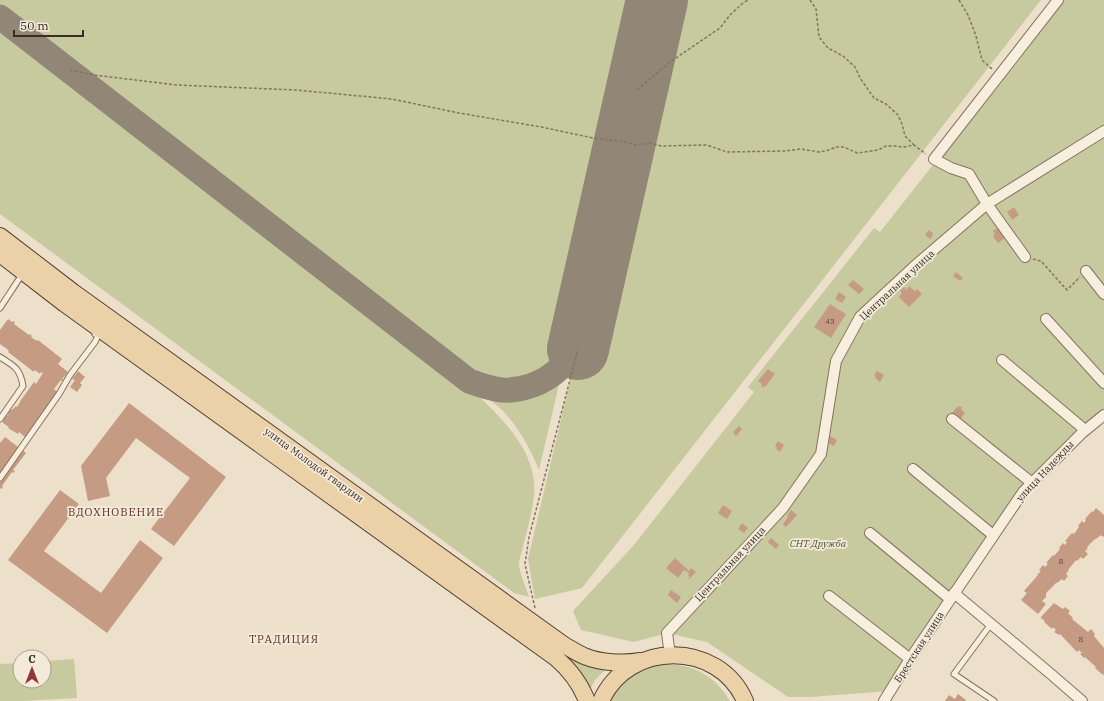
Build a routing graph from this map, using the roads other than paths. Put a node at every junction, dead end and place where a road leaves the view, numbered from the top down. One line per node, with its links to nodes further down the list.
1 (1058, 0): 3 (street)
2 (1104, 131): 3 (street, Центральная улица)
3 (987, 204): 6 (street); 28 (street, Центральная улица)
4 (0, 236): 30 (main road, улица Молодой гвардии)
5 (0, 254): 8 (main road, улица Молодой гвардии)
6 (1025, 257)
7 (1086, 271): 9 (street)
8 (23, 277): 10 (lane); 12 (main road, улица Молодой гвардии)
9 (1104, 294)
10 (0, 308)
11 (1046, 318): 15 (street)
12 (98, 333): 21 (lane); 31 (main road, улица Молодой гвардии)
13 (0, 357): 17 (lane)
14 (1002, 360): 19 (street)
15 (1104, 383)
16 (1104, 416): 19 (street, улица Надежды)
17 (0, 419)
18 (952, 419): 22 (street)
19 (1085, 430): 22 (street, улица Надежды)
20 (913, 469): 24 (street)
21 (0, 478)
22 (1032, 483): 24 (street, улица Надежды)
23 (870, 533): 26 (street)
24 (993, 535): 26 (street, улица Надежды)
25 (829, 596): 29 (street)
26 (952, 596): 27 (street); 29 (street, Брестская улица)
27 (991, 624): 35 (lane); 36 (street)
28 (670, 655): 30 (main road); 33 (main road)
29 (910, 659): 34 (street, Брестская улица)
30 (641, 661): 32 (main road)
31 (587, 701)
32 (601, 701)
33 (746, 701)
34 (884, 701)
35 (994, 701)
36 (1082, 701)

